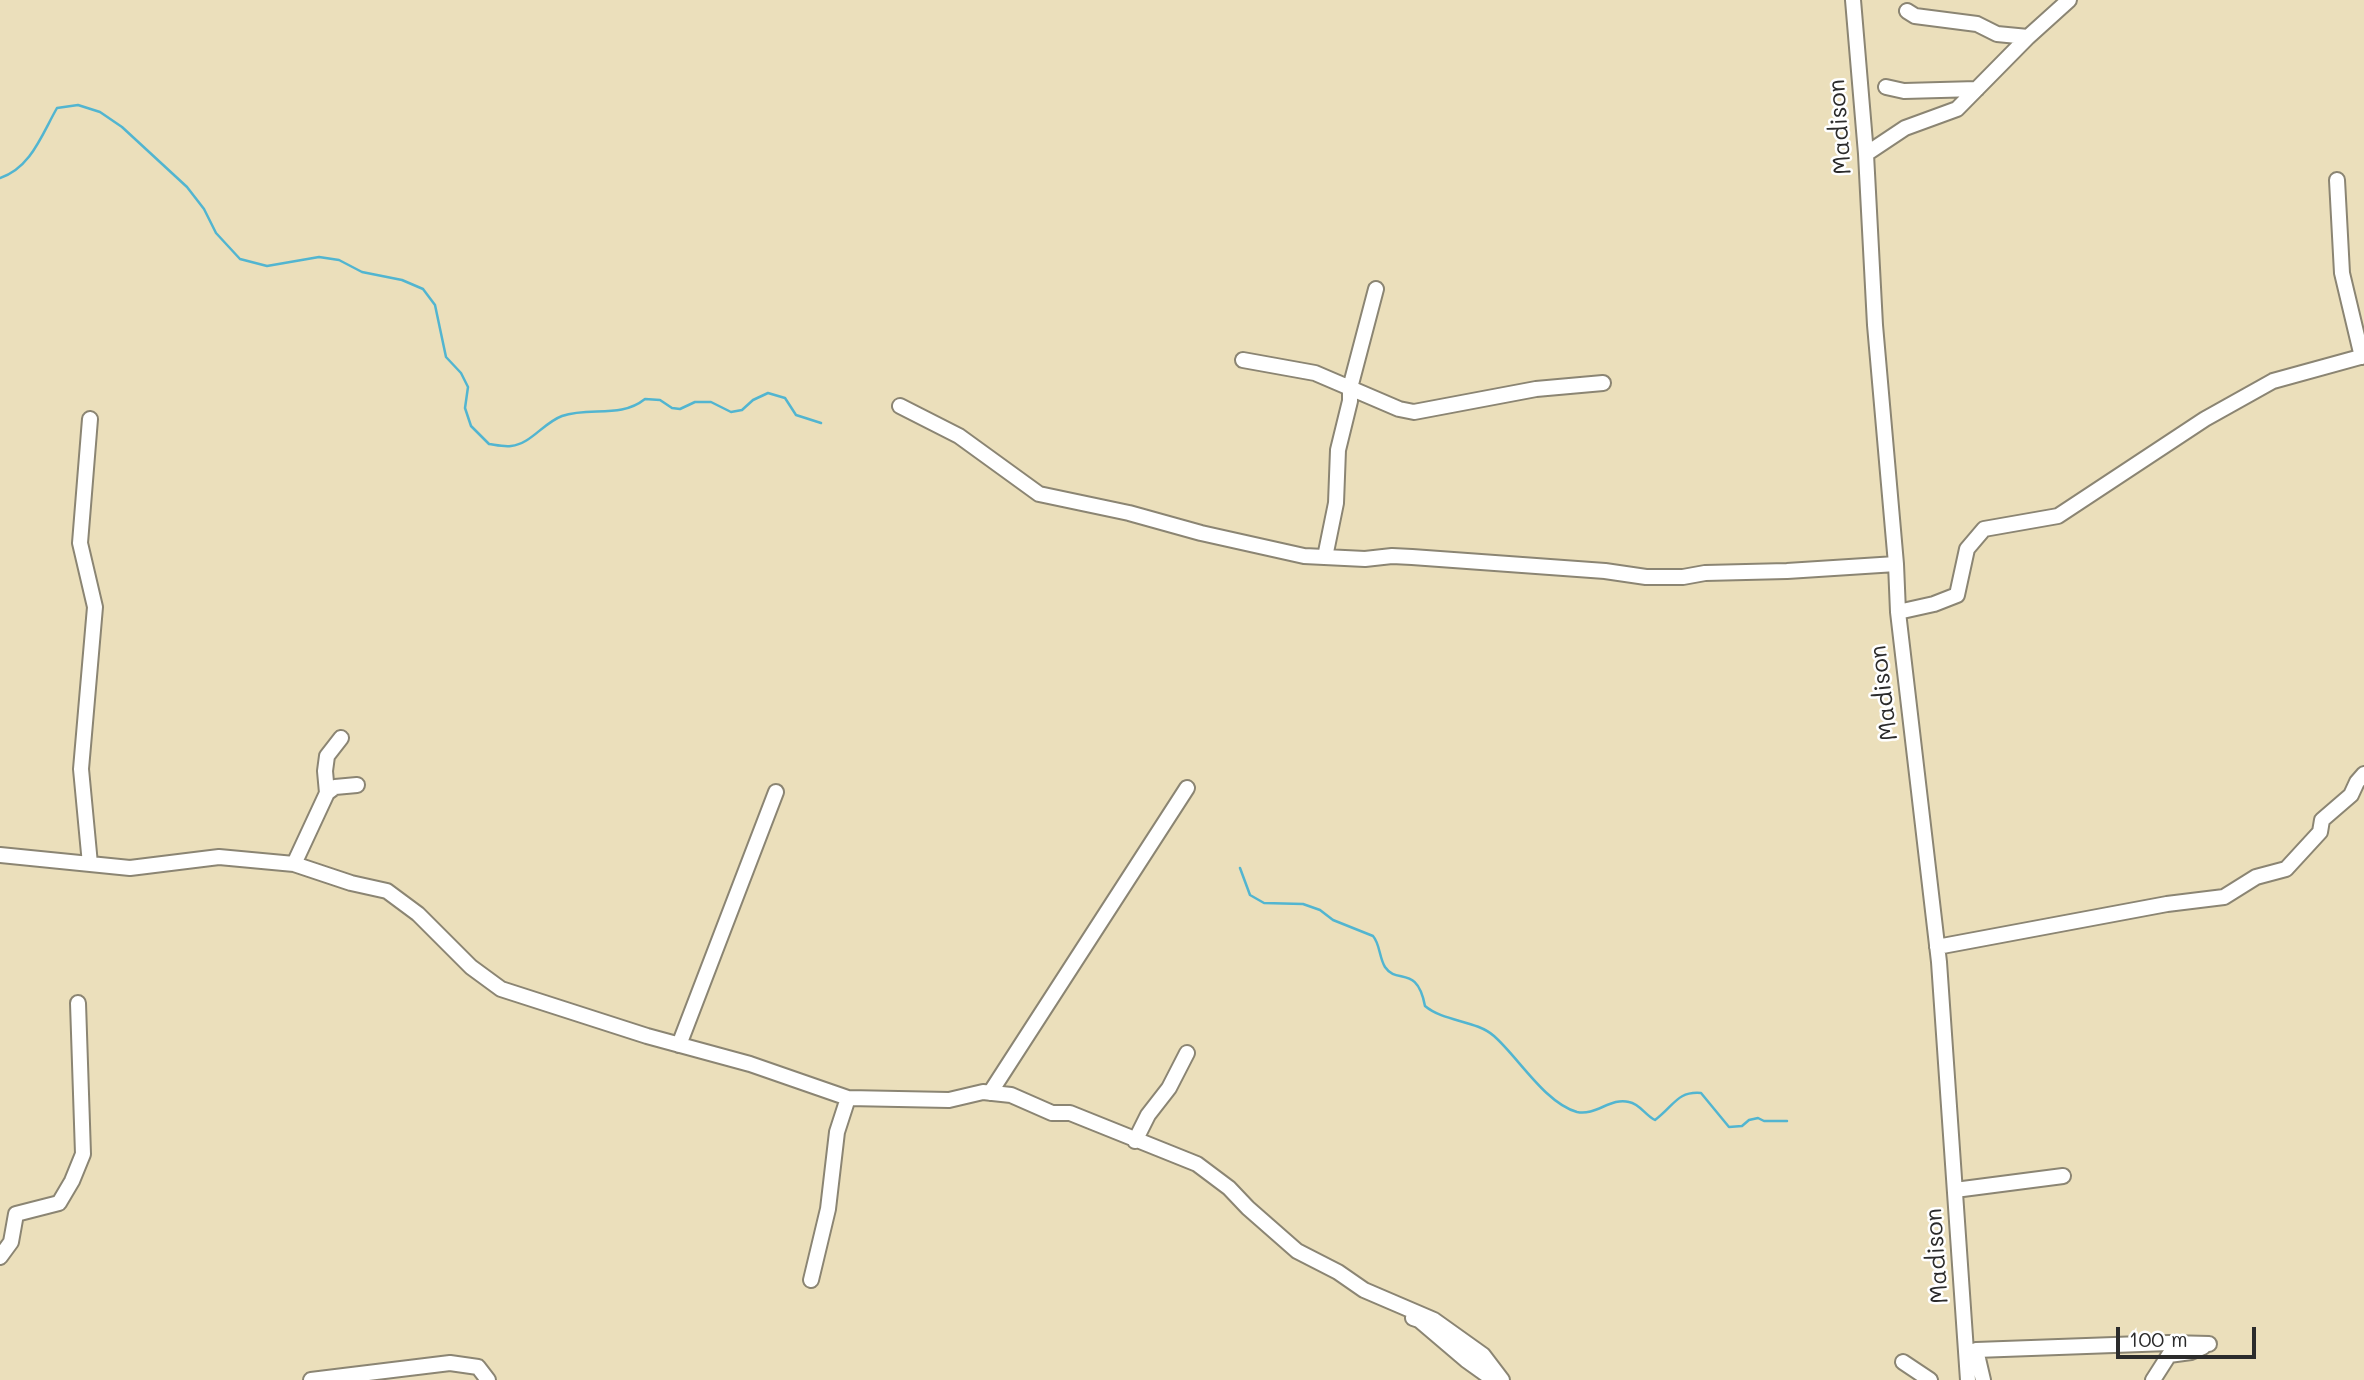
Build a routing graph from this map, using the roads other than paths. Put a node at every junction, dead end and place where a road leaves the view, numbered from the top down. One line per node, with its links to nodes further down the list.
1 (1853, 0): 7 (street, Madison)
2 (2069, 0): 4 (street)
3 (1907, 11): 4 (street)
4 (2028, 37): 6 (street)
5 (1886, 87): 6 (street)
6 (1977, 89): 7 (street)
7 (1866, 154): 17 (street, Madison)
8 (2337, 180): 10 (street)
9 (1376, 289): 13 (street)
10 (2363, 356): 18 (street)
11 (1242, 360): 13 (street)
12 (1603, 383): 13 (street)
13 (1350, 388): 16 (street)
14 (900, 406): 16 (street)
15 (90, 419): 26 (street)
16 (1325, 557): 17 (street)
17 (1896, 564): 18 (street, Madison)
18 (1898, 612): 28 (street, Madison)
19 (341, 738): 24 (street)
20 (2362, 780): 28 (street)
21 (357, 785): 24 (street)
22 (1187, 788): 32 (street)
23 (776, 792): 30 (street)
24 (327, 793): 27 (street)
25 (0, 855): 26 (street)
26 (90, 864): 27 (street)
27 (294, 864): 30 (street)
28 (1937, 947): 36 (street, Madison)
29 (78, 1003): 37 (street)
30 (679, 1045): 33 (street)
31 (1187, 1053): 34 (street)
32 (990, 1093): 33 (street); 34 (street)
33 (848, 1098): 38 (street)
34 (1135, 1140): 39 (street)
35 (2063, 1175): 36 (street)
36 (1955, 1190): 46 (street, Madison)
37 (0, 1257)
38 (811, 1280)
39 (1387, 1300): 43 (street); 44 (street)
40 (1903, 1362): 45 (street)
41 (312, 1380): 42 (street)
42 (488, 1380)
43 (1494, 1380)
44 (1502, 1380)
45 (1930, 1380)
46 (1968, 1380)
47 (1983, 1380): 48 (street)
48 (2153, 1380)

